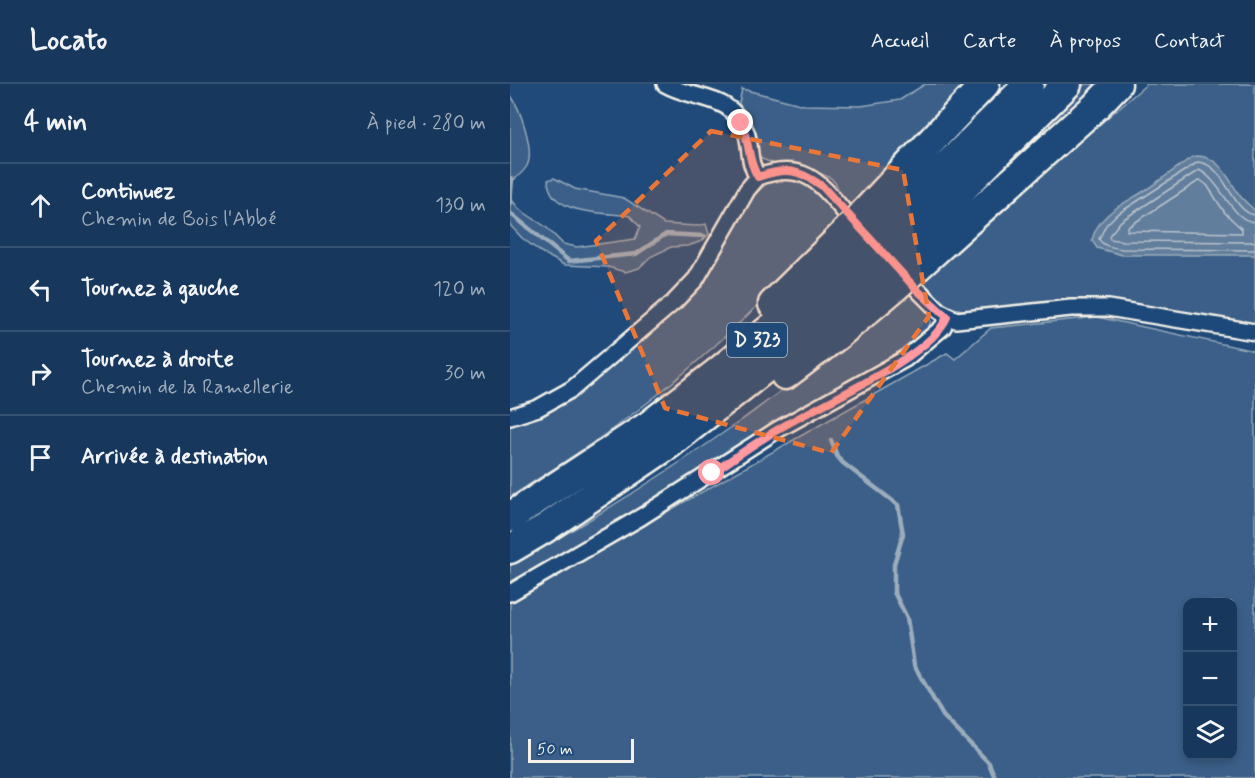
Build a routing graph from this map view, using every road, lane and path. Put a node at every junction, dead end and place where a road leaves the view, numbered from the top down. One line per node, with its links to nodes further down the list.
1 (665, 84): 8 (street)
2 (985, 84): 9 (highway)
3 (1029, 84): 9 (highway, D 323)
4 (1067, 84): 9 (highway, D 323)
5 (1117, 84): 7 (highway)
6 (1131, 84): 7 (highway)
7 (1095, 107): 9 (highway)
8 (758, 177): 10 (street); 12 (street)
9 (881, 250): 13 (highway, D 323); 14 (highway, D 323)
10 (947, 317): 11 (street); 15 (street)
11 (1255, 332)
12 (510, 417)
13 (510, 517)
14 (510, 549)
15 (510, 593)

